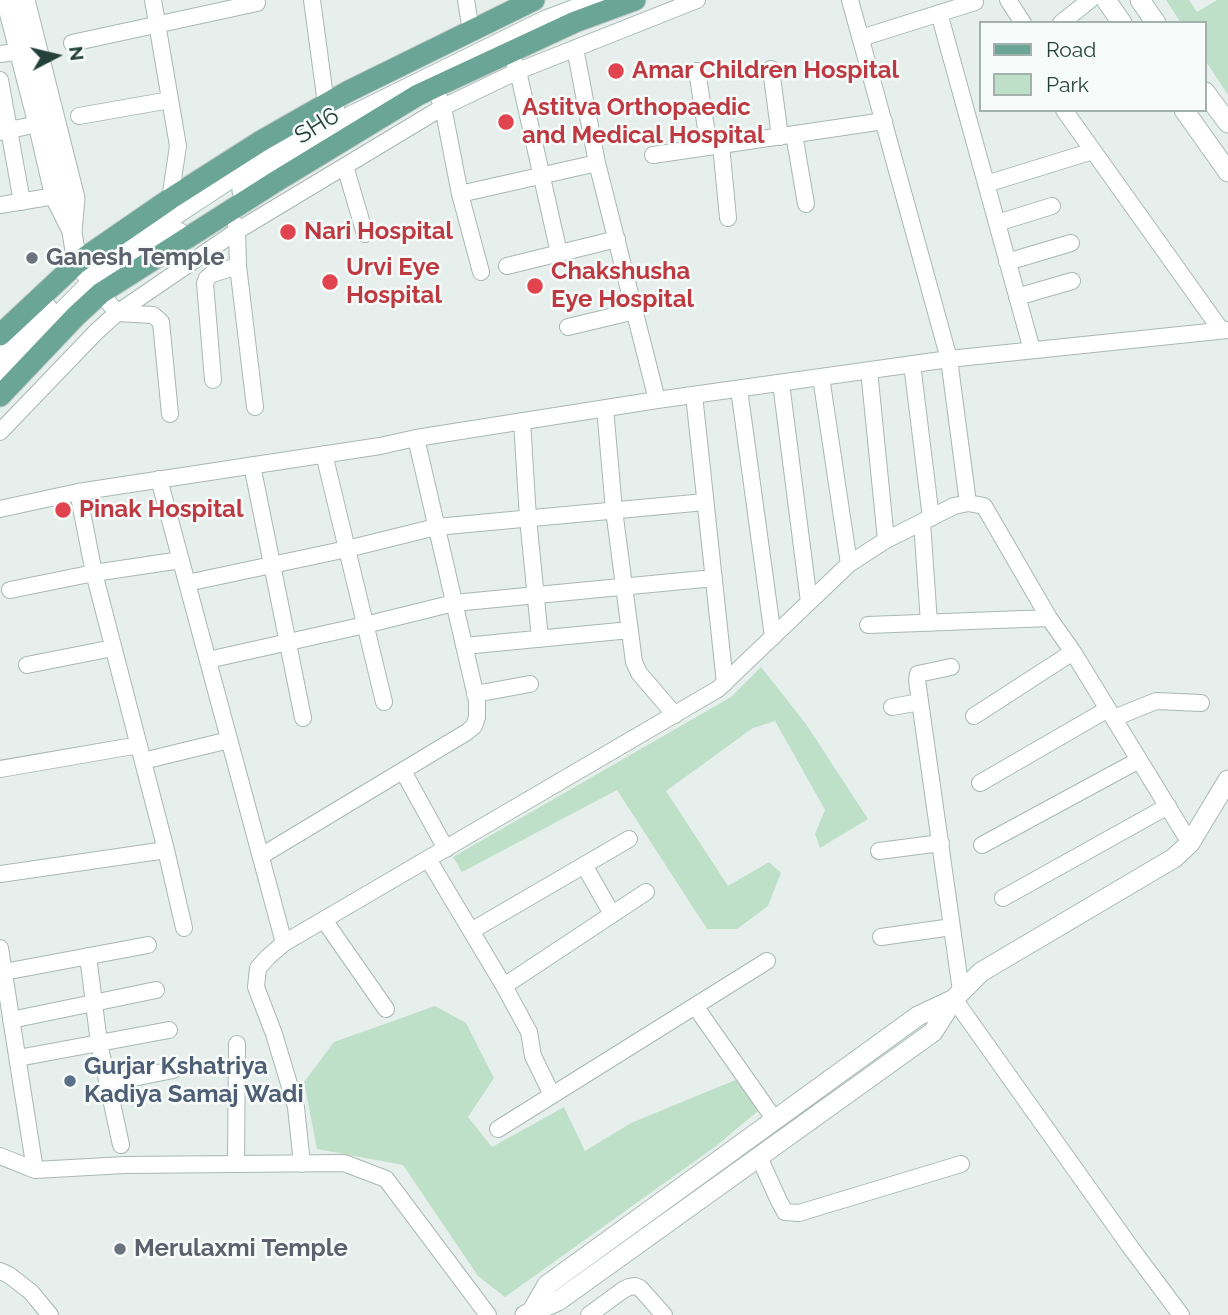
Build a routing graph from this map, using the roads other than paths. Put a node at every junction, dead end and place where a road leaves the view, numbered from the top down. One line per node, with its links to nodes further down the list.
1 (6, 0): 28 (street)
2 (25, 0): 57 (street)
3 (153, 0): 23 (street)
4 (312, 0): 37 (street)
5 (466, 0): 24 (street)
6 (534, 0): 24 (main road, SH6)
7 (567, 0): 75 (main road)
8 (602, 0): 75 (main road)
9 (635, 0): 30 (main road, SH6)
10 (698, 0): 27 (street)
11 (850, 0): 25 (street)
12 (1008, 0): 19 (street)
13 (1090, 0): 20 (street)
14 (1106, 0): 21 (street)
15 (1140, 0): 22 (street)
16 (975, 2): 18 (street)
17 (257, 3): 23 (street)
18 (939, 13): 25 (street); 39 (street)
19 (1022, 21)
20 (1064, 21)
21 (1121, 21)
22 (1155, 21)
23 (158, 24): 26 (street); 36 (street)
24 (471, 30): 37 (main road, SH6)
25 (861, 38): 43 (street)
26 (72, 43)
27 (575, 48): 30 (street); 51 (street)
28 (20, 51): 29 (street); 45 (street)
29 (0, 54)
30 (514, 62): 34 (main road, SH6); 38 (street); 54 (street)
31 (771, 69): 47 (street)
32 (697, 71): 48 (street)
33 (0, 80): 46 (street)
34 (434, 87): 38 (street); 63 (main road, SH6)
35 (1207, 95): 44 (street)
36 (170, 100): 42 (street); 58 (street)
37 (326, 104): 58 (main road, SH6)
38 (443, 107): 52 (street); 56 (street)
39 (973, 108): 55 (street)
40 (1065, 112): 49 (street)
41 (1185, 112): 53 (street)
42 (79, 116)
43 (884, 121): 47 (street); 85 (street)
44 (1228, 123)
45 (38, 124): 46 (street); 57 (street)
46 (5, 131): 59 (street)
47 (787, 135): 48 (street); 60 (street)
48 (715, 146): 50 (street); 64 (street)
49 (1093, 151): 55 (street); 81 (street)
50 (653, 155)
51 (597, 163): 54 (street); 68 (street)
52 (345, 166): 66 (street); 67 (street)
53 (1228, 172)
54 (541, 176): 56 (street); 70 (street)
55 (986, 184): 65 (street)
56 (460, 194): 74 (street)
57 (64, 195): 59 (street); 75 (street)
58 (170, 199): 75 (main road, SH6)
59 (22, 202): 61 (street)
60 (806, 204)
61 (0, 205)
62 (1052, 206): 65 (street)
63 (231, 210): 66 (street); 75 (main road, SH6)
64 (728, 218)
65 (997, 223): 71 (street)
66 (237, 231): 72 (street); 79 (street)
67 (365, 234)
68 (617, 239): 70 (street); 78 (street)
69 (1071, 243): 71 (street)
70 (559, 253): 73 (street)
71 (1007, 262): 77 (street)
72 (238, 266): 90 (street); 96 (street)
73 (507, 266)
74 (481, 272)
75 (89, 278): 79 (street); 82 (main road, SH6); 84 (main road); 88 (main road); 94 (main road, SH6)
76 (1072, 281): 77 (street)
77 (1017, 297): 83 (street)
78 (635, 312): 80 (street); 95 (street)
79 (117, 313): 98 (street); 100 (street)
80 (568, 327)
81 (1225, 330): 83 (street)
82 (0, 335)
83 (1032, 350): 85 (street)
84 (0, 354)
85 (949, 359): 86 (street); 107 (street)
86 (912, 364): 87 (street); 111 (street)
87 (869, 370): 89 (street); 113 (street)
88 (0, 376)
89 (821, 377): 91 (street); 117 (street)
90 (213, 380)
91 (781, 383): 92 (street); 124 (street)
92 (739, 388): 93 (street); 131 (street)
93 (694, 395): 95 (street); 106 (street)
94 (0, 396)
95 (657, 400): 97 (street)
96 (256, 407)
97 (605, 408): 99 (street); 109 (street)
98 (170, 414)
99 (522, 421): 101 (street); 110 (street)
100 (0, 432)
101 (416, 438): 102 (street); 112 (street)
102 (324, 454): 103 (street); 114 (street)
103 (252, 465): 104 (street); 116 (street)
104 (159, 479): 105 (street); 115 (street)
105 (78, 492): 108 (street); 118 (street)
106 (705, 502): 109 (street); 119 (street)
107 (968, 503): 111 (street); 126 (street)
108 (0, 509)
109 (614, 510): 110 (street); 121 (street)
110 (528, 518): 112 (street); 123 (street)
111 (927, 520): 113 (street); 127 (street)
112 (436, 527): 114 (street); 125 (street)
113 (886, 540): 117 (street)
114 (347, 549): 116 (street); 128 (street)
115 (181, 560): 118 (street); 120 (street)
116 (272, 564): 120 (street); 133 (street)
117 (849, 564): 124 (street)
118 (94, 573): 122 (street); 135 (street)
119 (714, 578): 121 (street); 140 (street)
120 (187, 583): 137 (street)
121 (624, 587): 123 (street); 130 (street)
122 (10, 590)
123 (536, 595): 125 (street); 132 (street)
124 (809, 602): 131 (street)
125 (454, 603): 128 (street); 134 (street)
126 (1049, 618): 127 (street); 136 (street)
127 (929, 623): 129 (street)
128 (365, 625): 133 (street); 143 (street)
129 (868, 625)
130 (630, 630): 132 (street); 148 (street)
131 (773, 637): 140 (street)
132 (540, 639): 134 (street)
133 (288, 642): 137 (street); 150 (street)
134 (464, 646): 142 (street)
135 (113, 648): 138 (street); 152 (street)
136 (1073, 652): 147 (street); 149 (street)
137 (208, 660): 151 (street)
138 (27, 665)
139 (951, 667): 144 (street)
140 (725, 683): 148 (street)
141 (530, 684): 142 (street)
142 (475, 694): 156 (street)
143 (384, 702)
144 (920, 702): 146 (street); 161 (street)
145 (1201, 703): 147 (street)
146 (892, 707)
147 (1111, 714): 153 (street); 158 (street)
148 (674, 715): 165 (street)
149 (974, 716)
150 (303, 718)
151 (229, 740): 154 (street); 167 (street)
152 (139, 744): 154 (street); 155 (street)
153 (1139, 760): 159 (street); 163 (street)
154 (143, 761): 164 (street)
155 (0, 769)
156 (402, 771): 165 (street); 167 (street)
157 (1228, 780): 162 (street)
158 (979, 783)
159 (1168, 806): 162 (street); 172 (street)
160 (629, 839): 169 (street)
161 (941, 843): 166 (street); 175 (street)
162 (1190, 843): 187 (street)
163 (982, 845)
164 (166, 849): 170 (street); 176 (street)
165 (446, 849): 168 (street)
166 (879, 851)
167 (261, 856): 179 (street)
168 (428, 859): 174 (street); 177 (street)
169 (583, 865): 173 (street); 177 (street)
170 (0, 874)
171 (646, 891): 173 (street)
172 (1003, 898)
173 (612, 914): 185 (street)
174 (324, 920): 179 (street); 190 (street)
175 (952, 927): 178 (street); 187 (street)
176 (184, 928)
177 (471, 931): 185 (street)
178 (881, 937)
179 (284, 943): 205 (street)
180 (148, 945): 182 (street)
181 (0, 948): 184 (street)
182 (88, 956): 184 (street); 188 (street)
183 (767, 961): 189 (street)
184 (4, 972): 191 (street)
185 (503, 986): 198 (street)
186 (156, 990): 188 (street)
187 (957, 995): 199 (street); 203 (street); 214 (street)
188 (93, 1003): 191 (street); 193 (street)
189 (695, 1006): 198 (street); 199 (street)
190 (386, 1009)
191 (11, 1020): 195 (street)
192 (169, 1030): 193 (street)
193 (99, 1044): 195 (street); 197 (street)
194 (237, 1044): 204 (street)
195 (18, 1058): 207 (street)
196 (173, 1070): 197 (street)
197 (108, 1083): 201 (street)
198 (552, 1095): 200 (street)
199 (775, 1119): 209 (street)
200 (498, 1129)
201 (121, 1145)
202 (0, 1156): 207 (street)
203 (759, 1157): 206 (street); 209 (street)
204 (236, 1164): 205 (street); 207 (street)
205 (302, 1164): 211 (street)
206 (961, 1164)
207 (35, 1170)
208 (0, 1271): 210 (street)
209 (531, 1314)
210 (50, 1315)
211 (488, 1315)
212 (589, 1315): 213 (street)
213 (664, 1315)
214 (1181, 1315)

